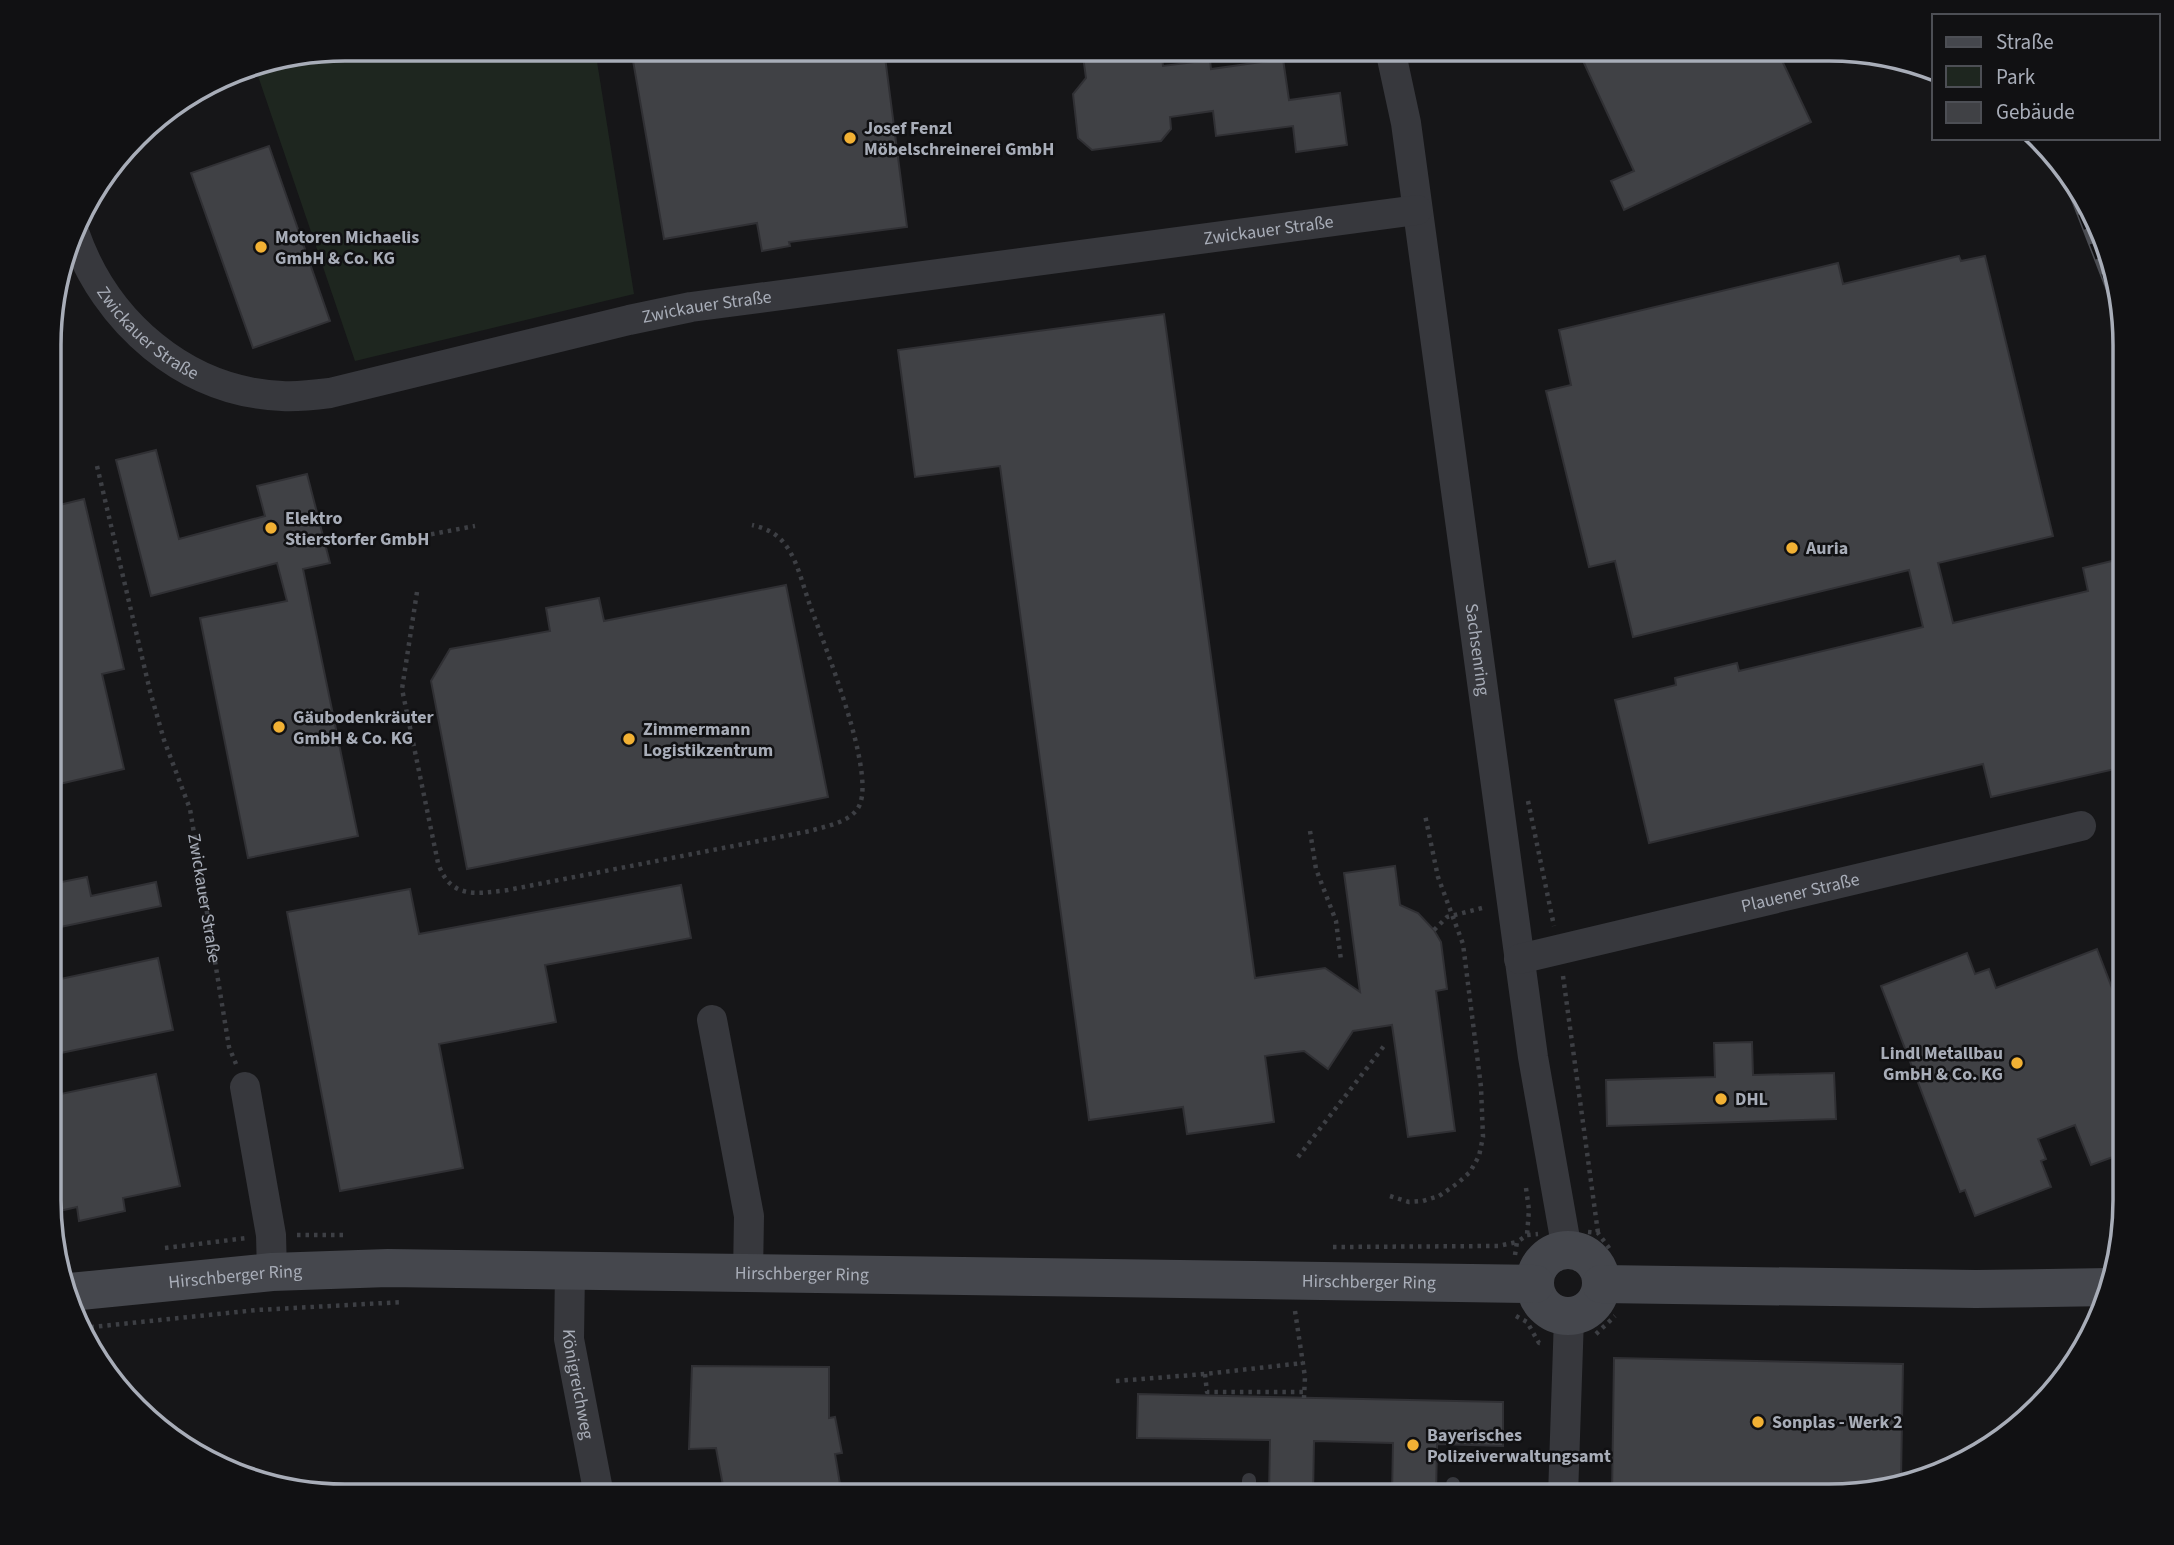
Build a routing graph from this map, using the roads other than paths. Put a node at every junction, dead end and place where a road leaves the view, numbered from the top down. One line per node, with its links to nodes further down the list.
1 (1393, 61): 2 (street, Sachsenring)
2 (1417, 209): 3 (street, Zwickauer Straße); 5 (street, Sachsenring)
3 (80, 245)
4 (2081, 826): 5 (street, Plauener Straße)
5 (1519, 959): 8 (street, Sachsenring)
6 (712, 1020): 11 (street)
7 (245, 1087): 10 (street)
8 (1583, 1241): 12 (street); 13 (street)
9 (570, 1271): 10 (street, Hirschberger Ring); 11 (street, Hirschberger Ring); 18 (street, Königreichweg)
10 (272, 1272): 15 (street, Hirschberger Ring)
11 (748, 1274): 12 (street, Hirschberger Ring)
12 (1535, 1284): 16 (street)
13 (1601, 1284): 14 (street); 16 (street)
14 (2099, 1287)
15 (76, 1291)
16 (1569, 1317): 20 (street)
17 (1250, 1479): 19 (lane)
18 (597, 1484)
19 (1250, 1484)
20 (1563, 1484)

